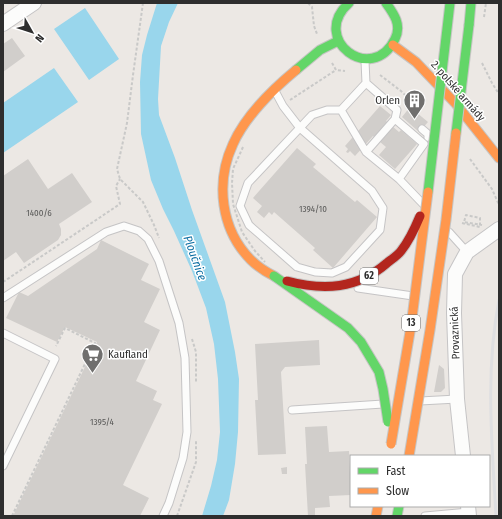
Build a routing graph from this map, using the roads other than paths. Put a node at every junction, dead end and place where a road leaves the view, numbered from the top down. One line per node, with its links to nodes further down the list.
1 (34, 3): 6 (street)
2 (349, 3): 7 (main road)
3 (386, 3): 8 (main road)
4 (450, 3): 22 (main road, 13, bridge)
5 (471, 3): 34 (main road, 13, bridge)
6 (3, 24)
7 (338, 41): 9 (main road); 11 (main road, 62)
8 (393, 45): 9 (main road); 20 (main road, 2. polské armády)
9 (366, 59): 10 (lane)
10 (366, 83): 12 (lane); 13 (lane)
11 (274, 90): 16 (lane); 26 (main road, 62)
12 (341, 110): 16 (lane); 19 (lane)
13 (397, 110): 14 (lane); 15 (lane)
14 (405, 114)
15 (395, 119): 18 (lane); 19 (lane)
16 (300, 128): 25 (lane); 25 (lane)
17 (422, 128): 18 (lane)
18 (424, 144): 21 (lane)
19 (366, 152): 21 (lane)
20 (499, 158)
21 (399, 179): 24 (lane)
22 (427, 201): 26 (main road, 62, bridge); 26 (main road, 13, bridge)
23 (499, 229): 24 (street, Provaznická)
24 (467, 252): 28 (street, Provaznická)
25 (316, 272): 28 (lane)
26 (274, 276)
27 (3, 298): 38 (lane)
28 (448, 301): 30 (street, Provaznická)
29 (3, 333): 36 (lane)
30 (457, 399): 31 (lane); 35 (street, Provaznická)
31 (410, 402)
32 (402, 403): 33 (lane)
33 (292, 410)
34 (409, 455)
35 (463, 455)
36 (3, 466)
37 (469, 512): 39 (lane)
38 (163, 516)
39 (425, 516)

